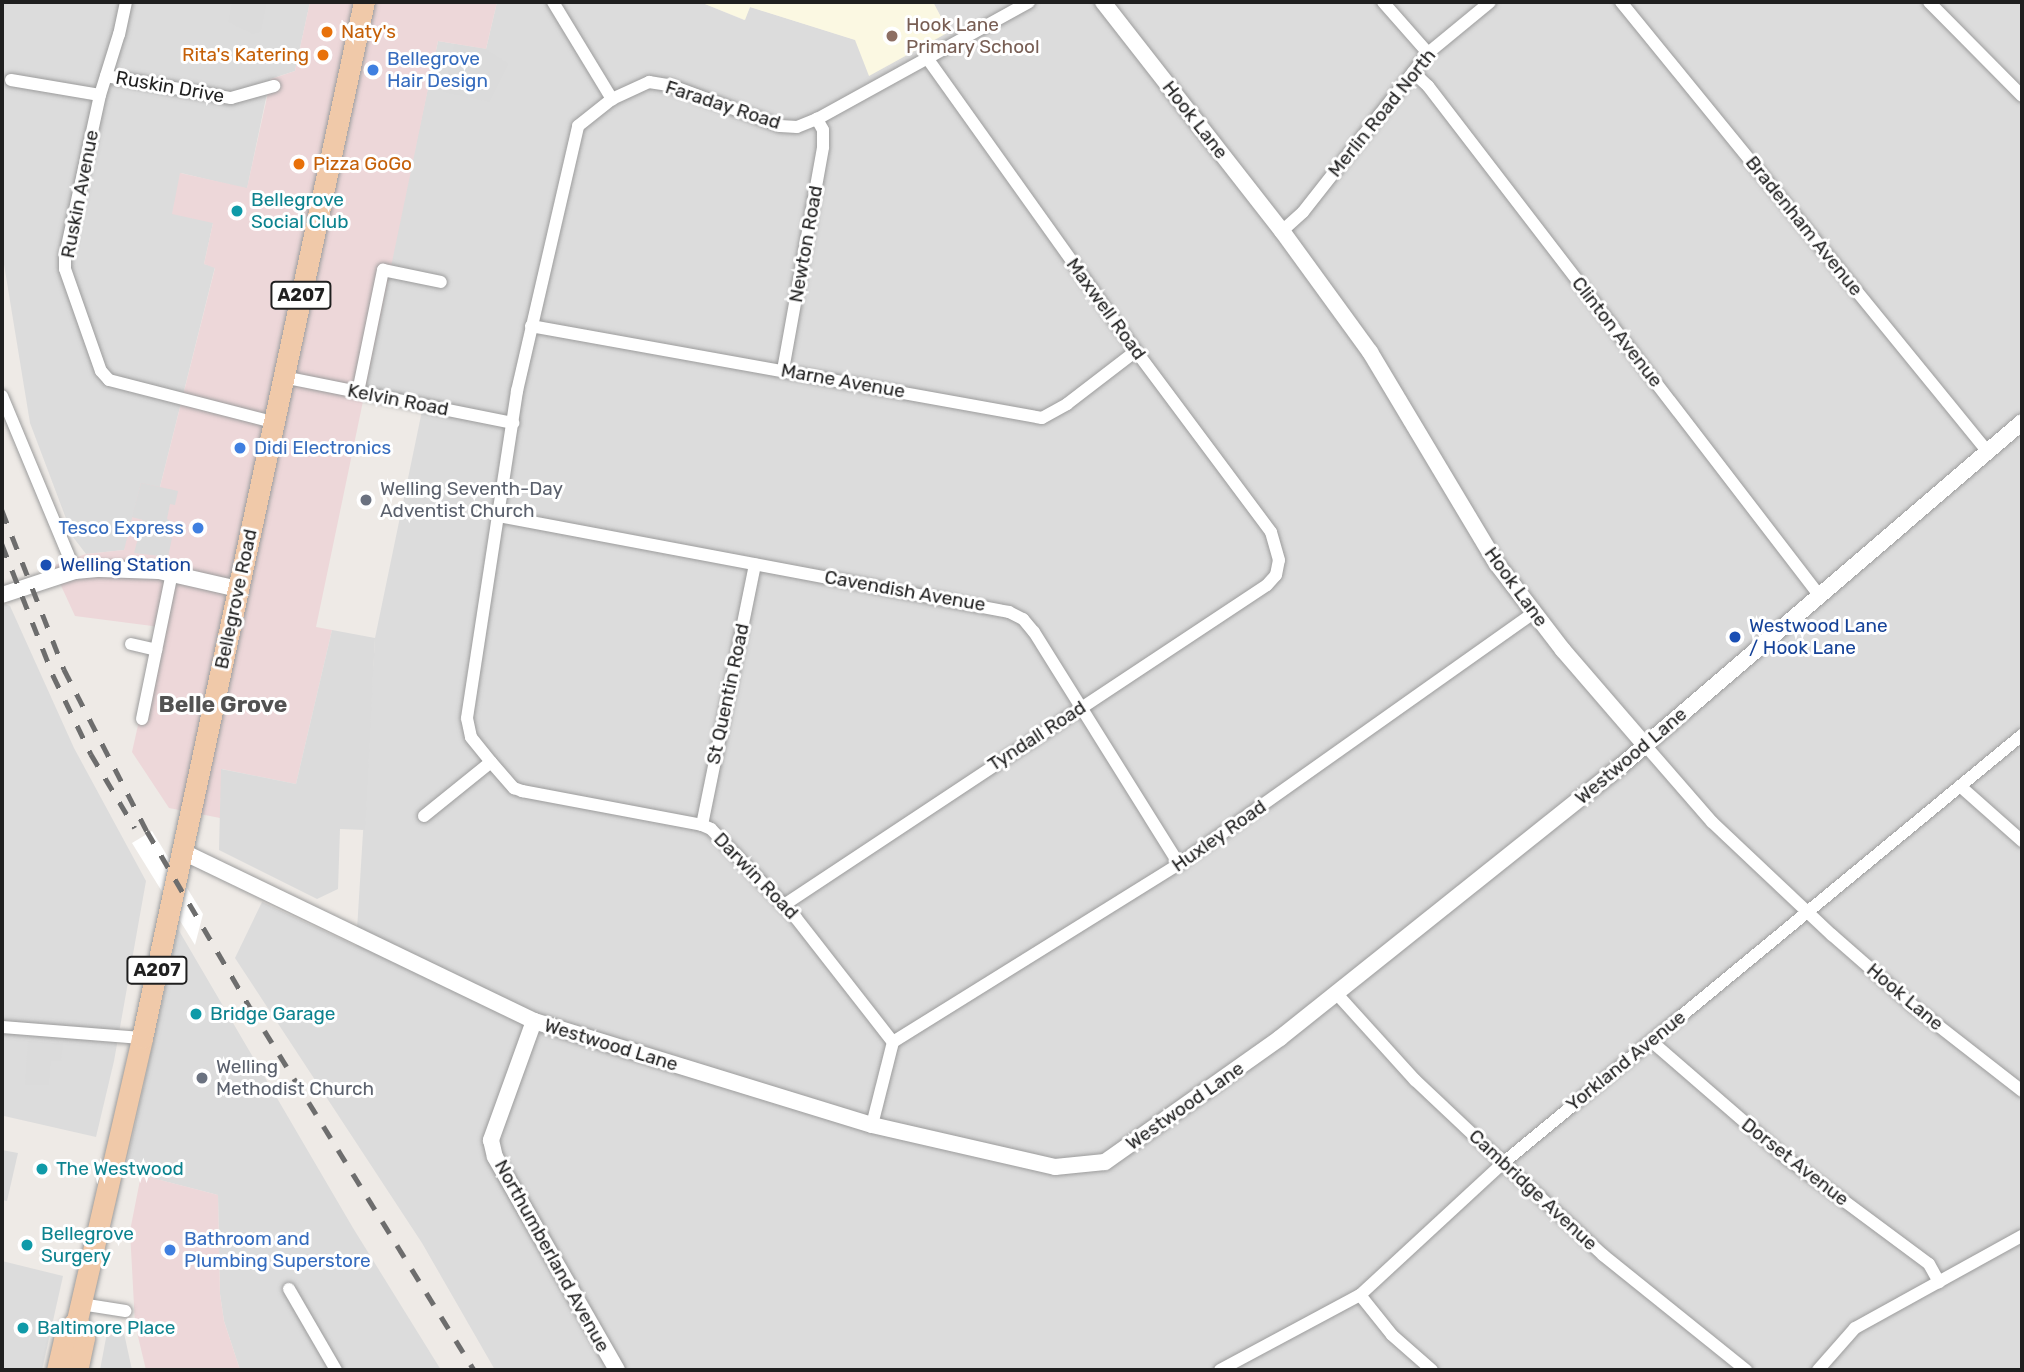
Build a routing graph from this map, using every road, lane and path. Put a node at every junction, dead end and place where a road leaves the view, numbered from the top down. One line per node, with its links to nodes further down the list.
1 (125, 2): 13 (street, Ruskin Avenue)
2 (364, 2): 25 (main road, Bellegrove Road / A207)
3 (553, 2): 18 (street)
4 (1029, 2): 11 (street, Faraday Road)
5 (1103, 2): 20 (street, Hook Lane)
6 (1383, 2): 10 (street)
7 (1490, 2): 10 (street, Merlin Road North)
8 (1621, 2): 31 (street, Bradenham Avenue)
9 (1929, 2): 17 (street)
10 (1428, 53): 12 (street, Merlin Road North)
11 (928, 59): 19 (street, Faraday Road); 23 (street, Maxwell Road)
12 (1413, 72): 20 (street, Merlin Road North); 39 (street, Clinton Avenue)
13 (106, 76): 15 (street, Ruskin Drive); 16 (street, Ruskin Avenue)
14 (11, 80): 16 (street)
15 (274, 86)
16 (100, 95): 28 (street, Ruskin Avenue)
17 (2022, 96)
18 (612, 99): 19 (street, Faraday Road); 22 (street, Faraday Road)
19 (817, 118): 24 (street, Newton Road)
20 (1282, 231): 40 (street, Hook Lane)
21 (441, 282): 26 (street)
22 (531, 326): 24 (street, Marne Avenue); 30 (street, Faraday Road)
23 (1136, 351): 24 (street, Marne Avenue); 33 (street, Maxwell Road)
24 (783, 370)
25 (283, 377): 26 (street, Kelvin Road); 28 (main road, Bellegrove Road / A207)
26 (358, 392): 30 (street, Kelvin Road)
27 (2, 397): 35 (street)
28 (273, 422): 37 (main road, Bellegrove Road / A207)
29 (2022, 422): 31 (street, Westwood Lane)
30 (513, 423): 32 (street, Darwin Road)
31 (1987, 451): 39 (street, Westwood Lane)
32 (499, 516): 34 (street, Cavendish Avenue); 47 (street, Darwin Road)
33 (1279, 559): 43 (street, Tyndall Road)
34 (755, 564): 43 (street, Cavendish Avenue); 50 (street, St Quentin Road)
35 (75, 571): 36 (street); 38 (street)
36 (172, 573): 37 (street); 42 (street)
37 (238, 589): 52 (main road, Bellegrove Road / A207)
38 (2, 595)
39 (1819, 595): 46 (street, Westwood Lane)
40 (1534, 613): 46 (street, Hook Lane); 53 (street, Huxley Road)
41 (131, 644): 42 (street)
42 (156, 650): 44 (street)
43 (1079, 708): 53 (street, Cavendish Avenue); 54 (street, Tyndall Road)
44 (142, 719)
45 (2022, 735): 48 (street, Yorkland Avenue)
46 (1645, 746): 55 (street, Hook Lane); 56 (street, Westwood Lane)
47 (491, 762): 49 (street); 50 (street, Darwin Road)
48 (1960, 786): 51 (street); 55 (street, Yorkland Avenue)
49 (424, 816)
50 (702, 825): 54 (street, Darwin Road)
51 (2022, 841)
52 (181, 851): 57 (street, Westwood Lane); 59 (main road, Bellegrove Road / A207)
53 (1179, 864): 61 (street, Huxley Road)
54 (785, 905): 61 (street, Darwin Road)
55 (1807, 912): 60 (street, Yorkland Avenue); 62 (street, Hook Lane)
56 (1336, 993): 63 (street, Westwood Lane); 64 (street, Cambridge Avenue)
57 (534, 1021): 63 (street, Westwood Lane); 74 (street, Northumberland Avenue)
58 (2, 1027): 59 (street)
59 (142, 1038): 70 (main road, Bellegrove Road / A207)
60 (1651, 1041): 64 (street, Yorkland Avenue); 66 (street, Dorset Avenue)
61 (893, 1042): 63 (street)
62 (2022, 1091)
63 (872, 1125)
64 (1503, 1163): 68 (street, Yorkland Avenue); 77 (street, Cambridge Avenue)
65 (2022, 1236): 66 (street)
66 (1939, 1282): 78 (street)
67 (289, 1289): 73 (street)
68 (1360, 1295): 75 (street, Yorkland Avenue); 76 (street)
69 (125, 1311): 70 (street)
70 (79, 1312): 71 (main road, Bellegrove Road / A207); 72 (main road, Bellegrove Road / A207)
71 (57, 1370)
72 (77, 1370)
73 (336, 1370)
74 (617, 1370)
75 (1220, 1370)
76 (1432, 1370)
77 (1746, 1370)
78 (1818, 1370)

